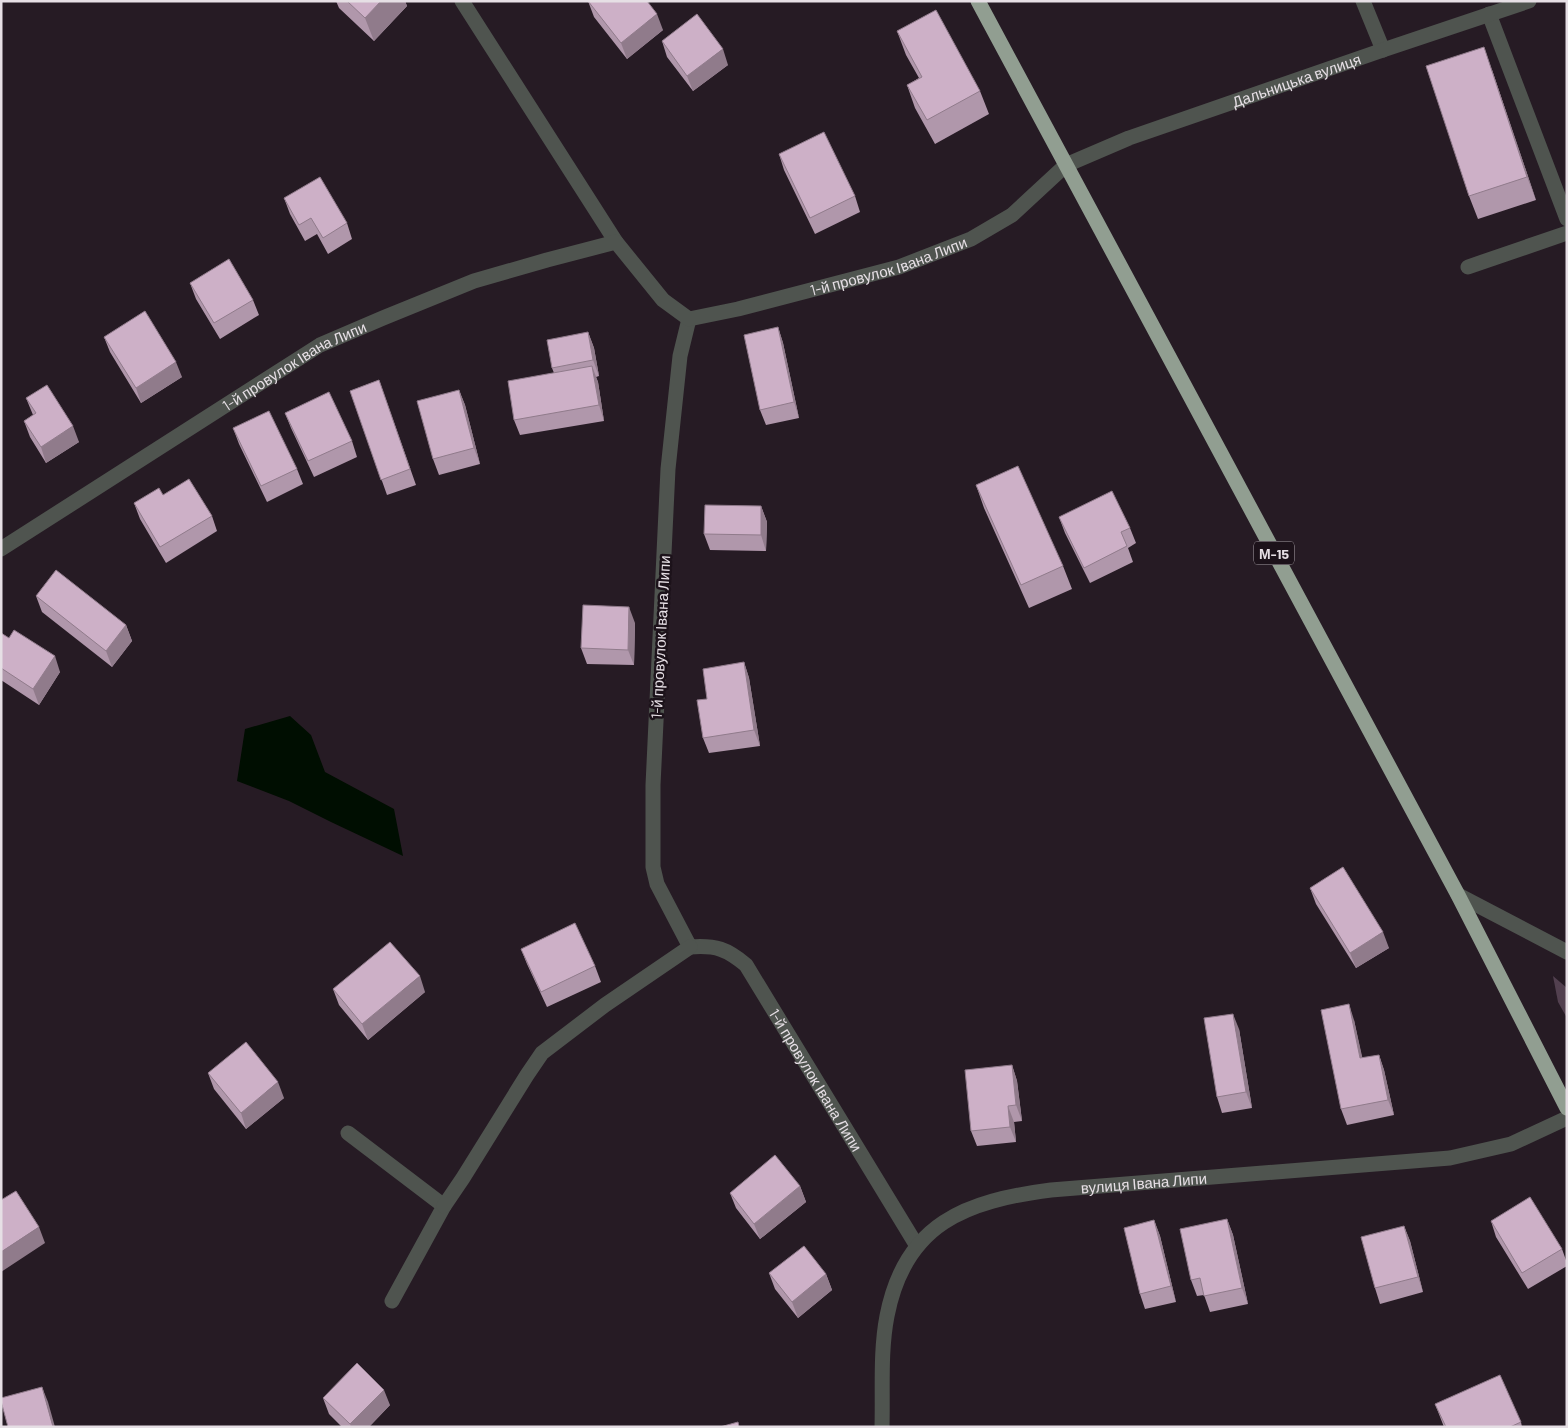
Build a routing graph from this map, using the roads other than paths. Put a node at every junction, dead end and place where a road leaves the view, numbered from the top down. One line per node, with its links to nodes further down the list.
1 (462, 1): 10 (street)
2 (978, 1): 7 (highway, М-15)
3 (1363, 1): 6 (street)
4 (1529, 1): 5 (street, Дальницька вулиця)
5 (1489, 14): 6 (street, Дальницька вулиця); 8 (street)
6 (1383, 50): 7 (street, Дальницька вулиця)
7 (1066, 165): 12 (street, 1-й провулок Івана Липи); 14 (highway, М-15)
8 (1567, 219)
9 (1567, 233): 11 (street)
10 (616, 242): 12 (street); 13 (street, 1-й провулок Івана Липи)
11 (1468, 267)
12 (689, 319): 15 (street, 1-й провулок Івана Липи)
13 (1, 549)
14 (1458, 895): 16 (street); 17 (highway, М-15)
15 (690, 947): 20 (street); 21 (street, 1-й провулок Івана Липи)
16 (1567, 952)
17 (1567, 1108)
18 (1567, 1118): 21 (street, вулиця Івана Липи)
19 (348, 1133): 20 (street)
20 (444, 1206): 22 (street)
21 (918, 1246): 23 (street, вулиця Івана Липи)
22 (392, 1300)
23 (882, 1427)

